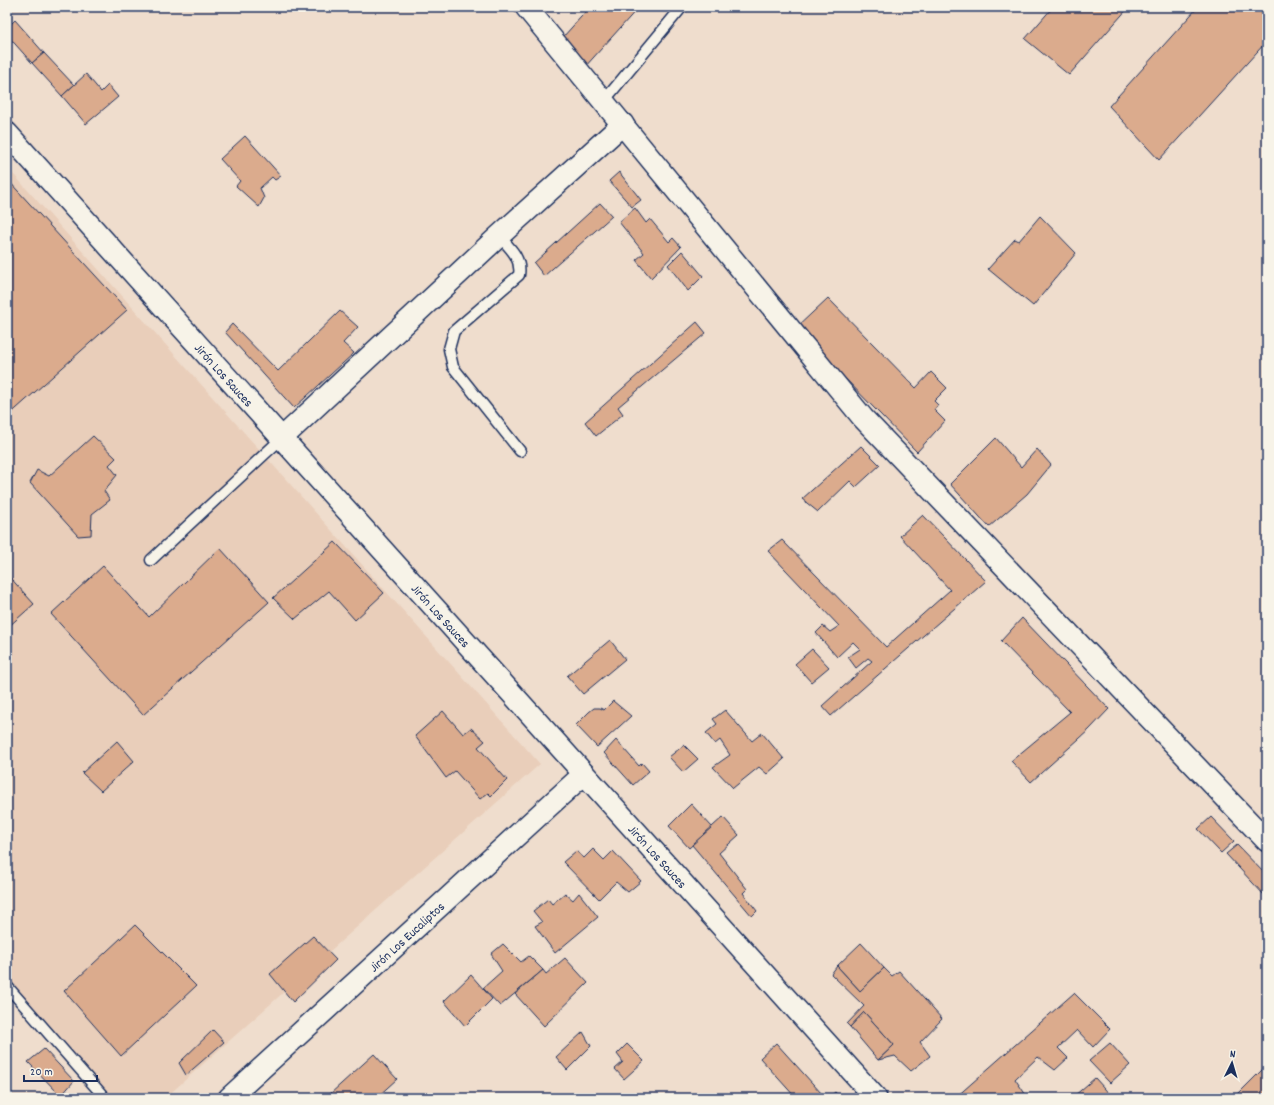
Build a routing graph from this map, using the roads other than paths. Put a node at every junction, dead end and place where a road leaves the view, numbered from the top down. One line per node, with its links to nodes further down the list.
1 (526, 7): 3 (street)
2 (682, 7): 3 (lane)
3 (604, 101): 4 (street)
4 (623, 124): 6 (street); 11 (street)
5 (7, 133): 7 (street, Jirón Los Sauces)
6 (499, 236): 7 (street); 8 (lane)
7 (282, 438): 9 (lane); 10 (street, Jirón Los Sauces)
8 (520, 451)
9 (151, 560)
10 (584, 774): 14 (street, Jirón Los Eucaliptos); 15 (street, Jirón Los Sauces)
11 (1267, 841)
12 (7, 986): 13 (lane)
13 (105, 1098)
14 (229, 1098)
15 (876, 1098)

